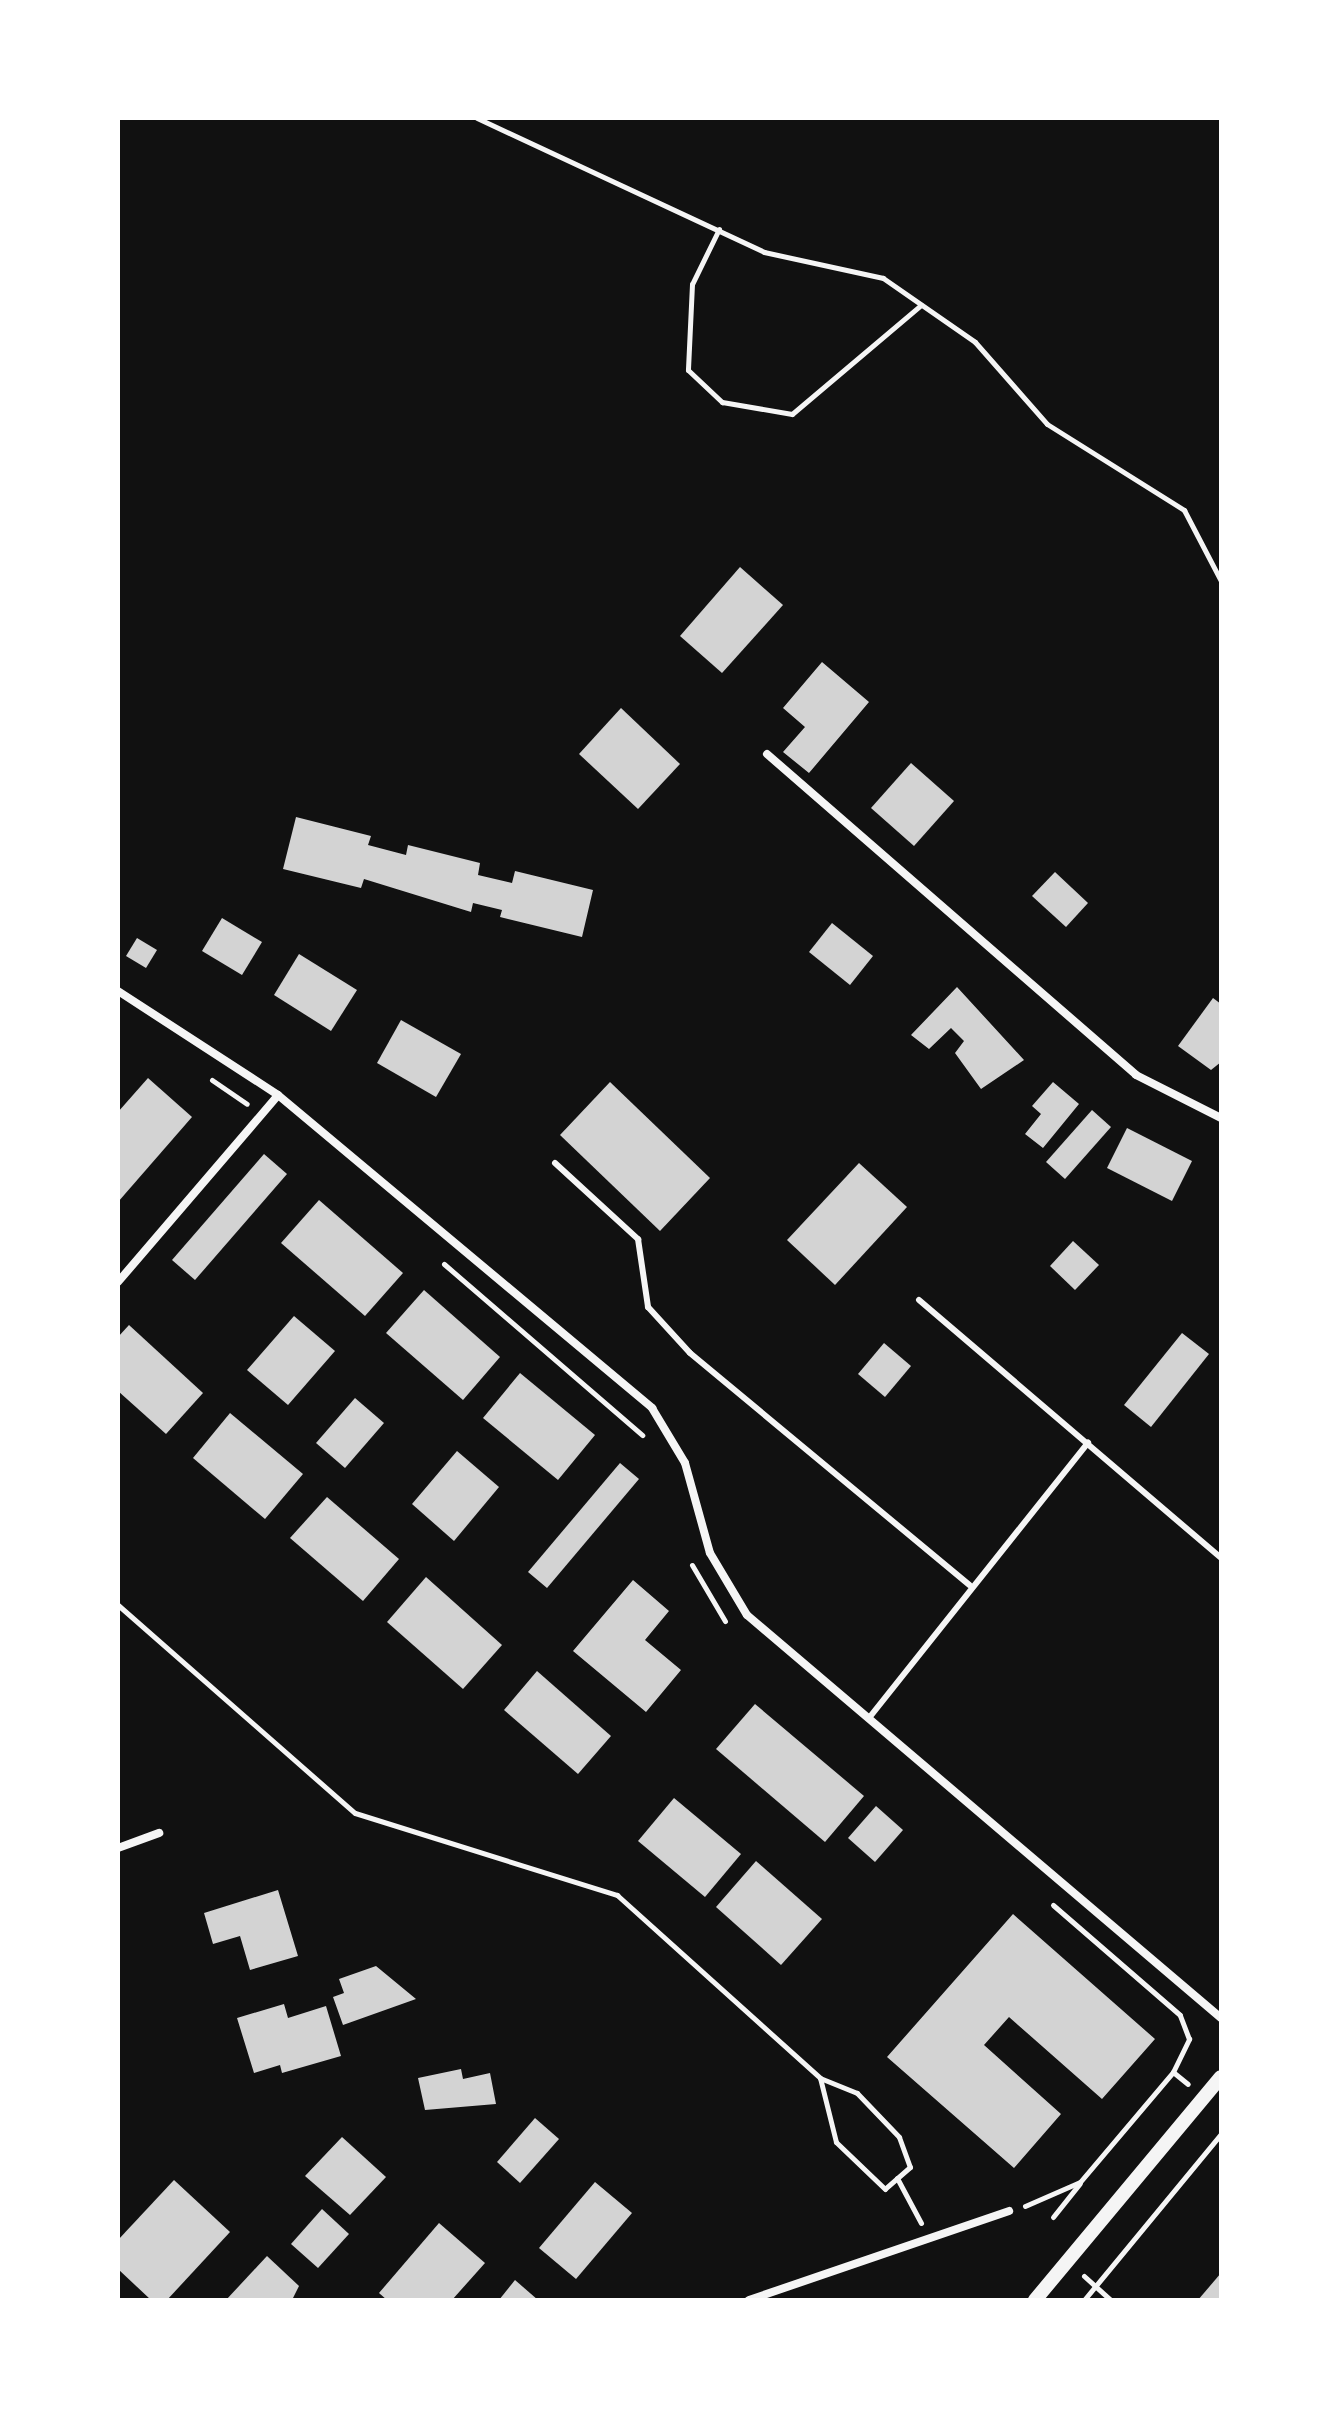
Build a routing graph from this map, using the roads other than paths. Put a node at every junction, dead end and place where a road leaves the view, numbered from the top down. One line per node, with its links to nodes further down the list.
1 (767, 754): 4 (street)
2 (118, 991): 3 (street)
3 (278, 1095): 6 (street); 11 (street)
4 (1221, 1118)
5 (555, 1163): 10 (lane)
6 (118, 1282)
7 (919, 1300): 8 (lane)
8 (1088, 1443): 9 (lane); 10 (lane)
9 (1221, 1558)
10 (969, 1585): 11 (lane)
11 (869, 1718): 14 (street)
12 (159, 1833): 13 (street)
13 (118, 1848)
14 (1221, 2018)
15 (1221, 2077): 18 (street)
16 (1009, 2211): 17 (street)
17 (749, 2300)
18 (1035, 2300)

